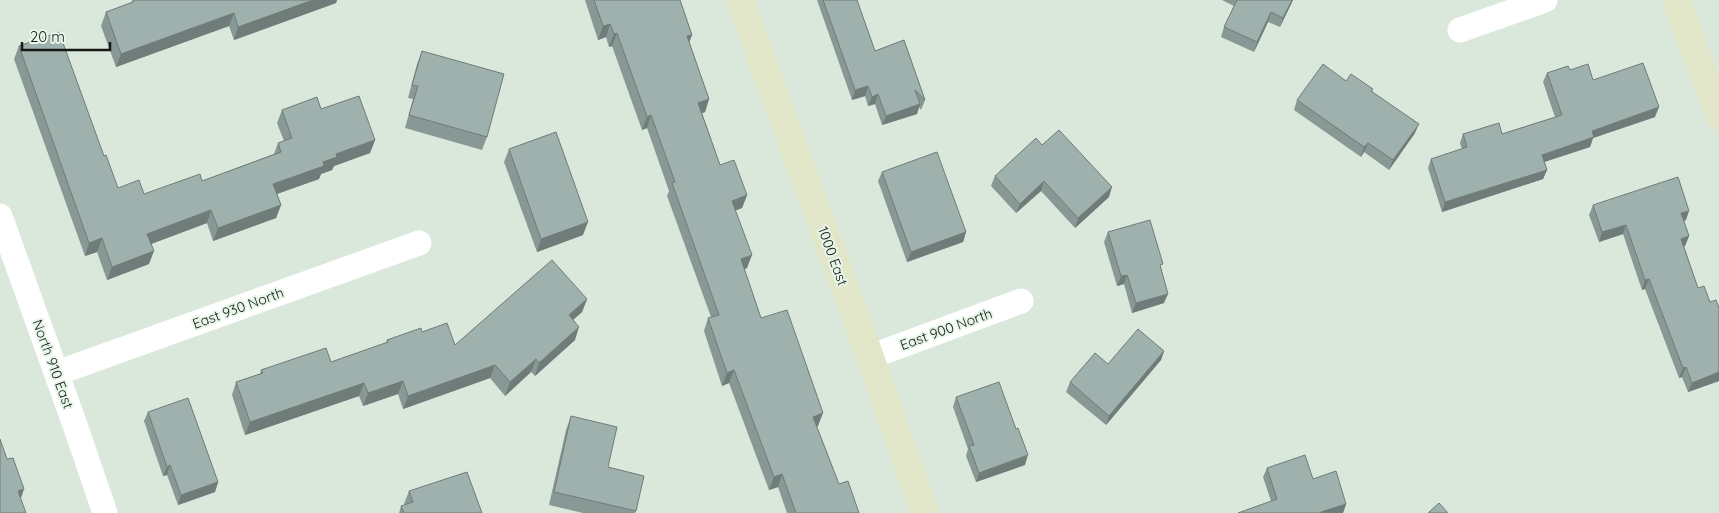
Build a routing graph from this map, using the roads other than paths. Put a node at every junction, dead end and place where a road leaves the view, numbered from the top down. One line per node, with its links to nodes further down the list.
1 (740, 0): 9 (street, 1000 East)
2 (1545, 0): 4 (street)
3 (1676, 0): 5 (street)
4 (1460, 30)
5 (1719, 116)
6 (0, 216): 10 (street, North 910 East)
7 (419, 243): 10 (street, East 930 North)
8 (1022, 301): 9 (street, East 900 North)
9 (870, 357): 12 (street, 1000 East)
10 (57, 373): 11 (street, North 910 East)
11 (105, 513)
12 (925, 513)

